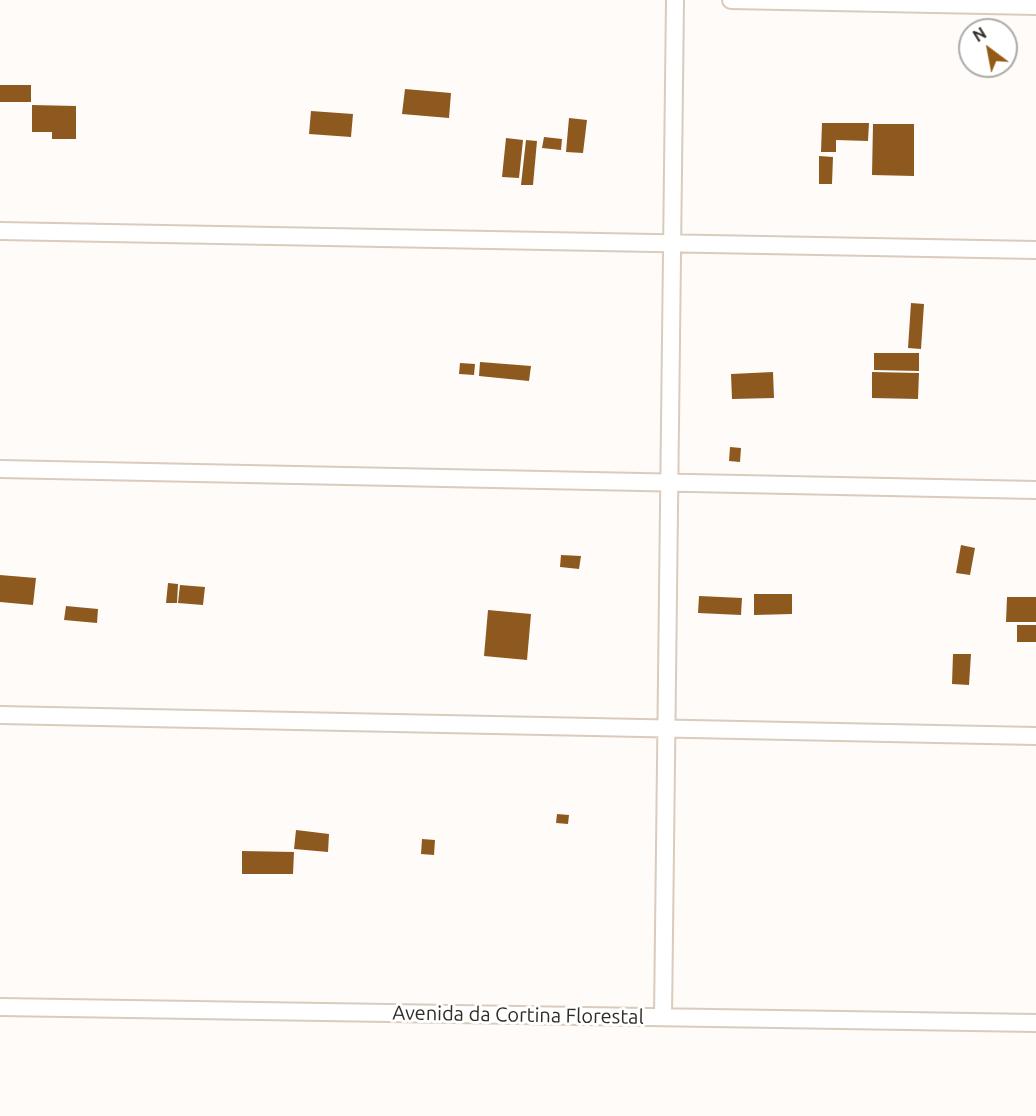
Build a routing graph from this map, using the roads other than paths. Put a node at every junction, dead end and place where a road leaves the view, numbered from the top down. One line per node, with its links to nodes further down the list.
1 (675, 0): 5 (street)
2 (731, 0): 3 (street)
3 (1036, 6)
4 (0, 231): 5 (street)
5 (672, 243): 6 (street); 8 (street)
6 (1036, 250)
7 (0, 469): 8 (street)
8 (669, 483): 9 (street); 11 (street)
9 (1036, 490)
10 (0, 715): 11 (street)
11 (666, 729): 12 (street); 14 (street)
12 (1036, 736)
13 (0, 1007): 14 (street, Avenida da Cortina Florestal)
14 (663, 1017): 15 (street, Avenida da Cortina Florestal)
15 (1036, 1023)

